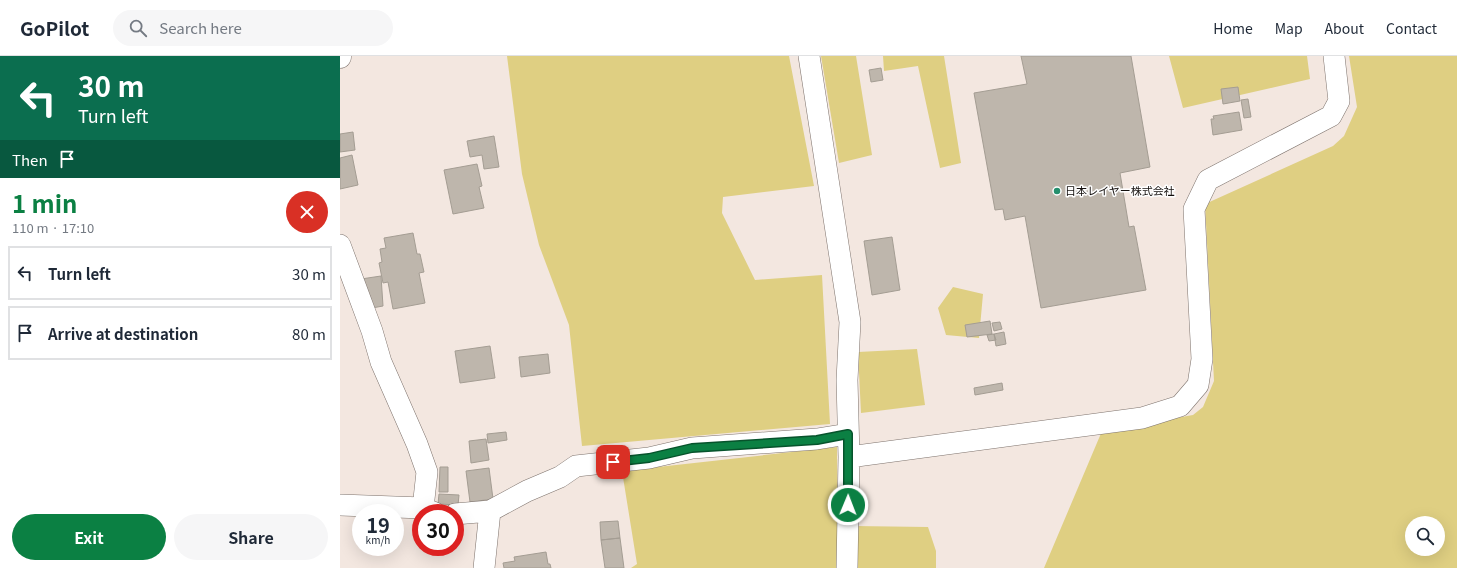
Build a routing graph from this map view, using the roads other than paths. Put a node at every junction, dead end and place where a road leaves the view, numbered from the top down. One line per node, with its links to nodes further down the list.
1 (809, 56): 4 (street)
2 (1334, 56): 5 (street)
3 (340, 245): 6 (street)
4 (848, 434): 5 (street); 9 (street)
5 (849, 457): 12 (street)
6 (429, 504)
7 (340, 506): 8 (street)
8 (412, 509)
9 (490, 511): 10 (street); 11 (street)
10 (464, 513)
11 (484, 568)
12 (847, 568)

